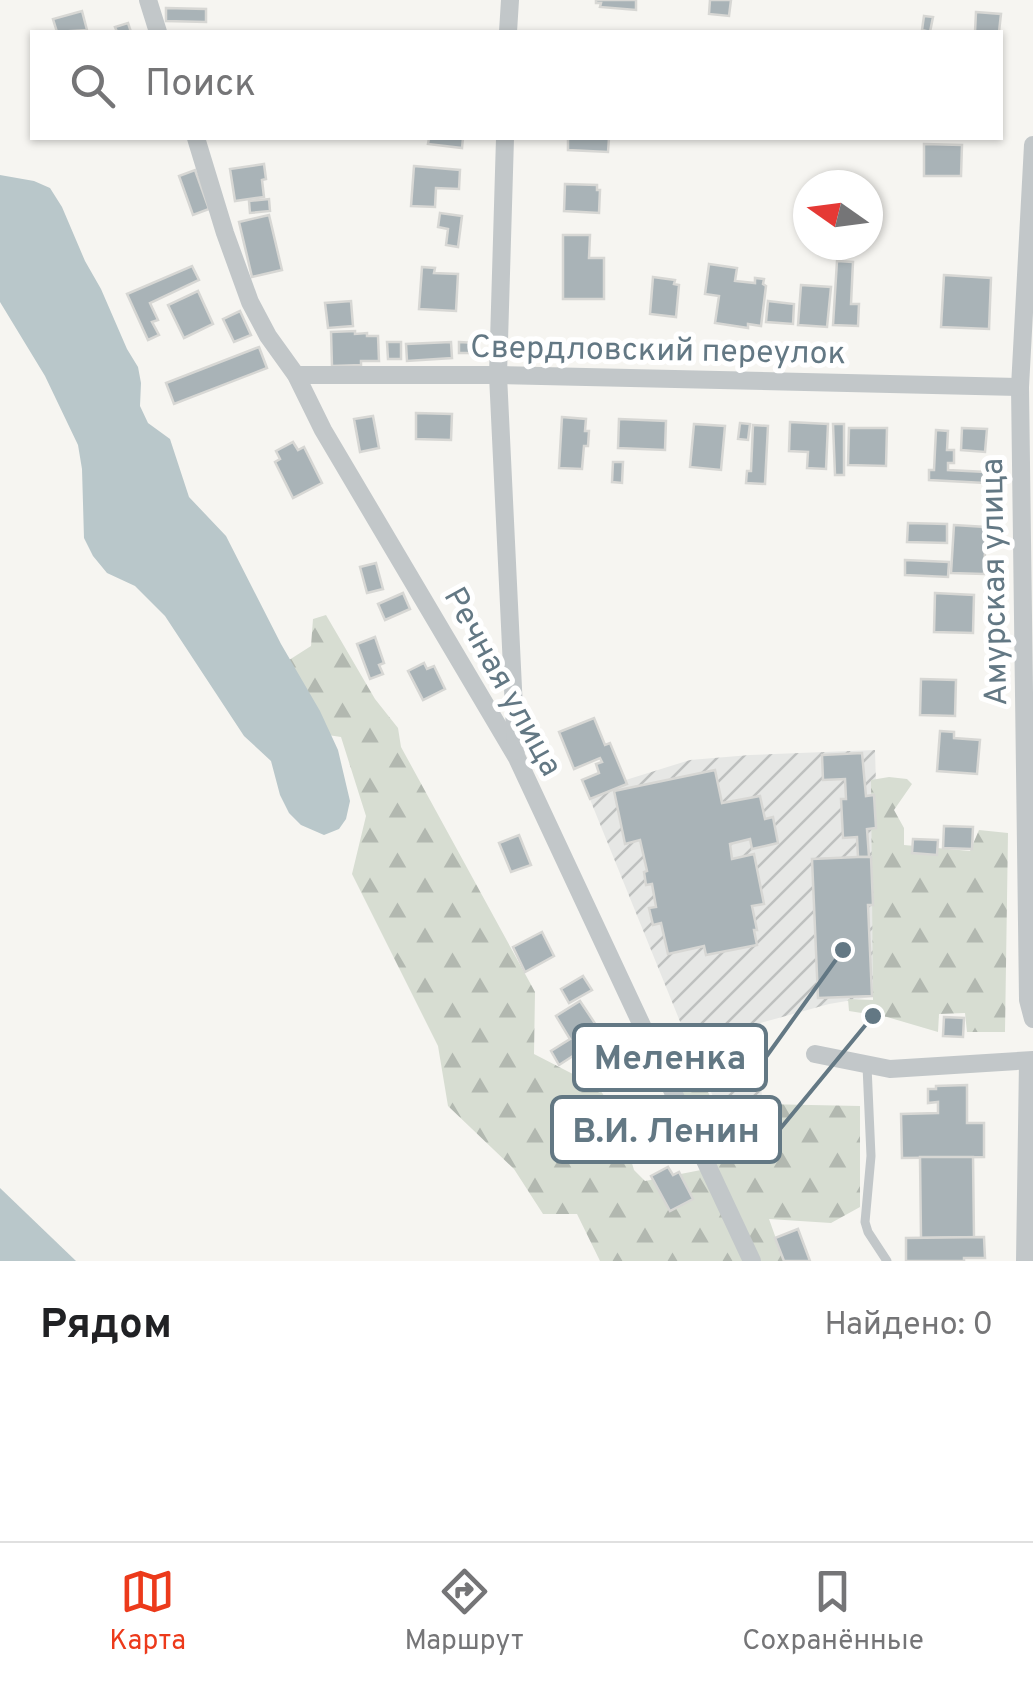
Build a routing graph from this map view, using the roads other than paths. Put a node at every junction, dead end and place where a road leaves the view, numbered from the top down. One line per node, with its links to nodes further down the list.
1 (148, 0): 3 (street)
2 (510, 0): 4 (street)
3 (157, 30)
4 (508, 30)
5 (197, 140): 8 (street, Речная улица)
6 (505, 140): 9 (street)
7 (1033, 144): 10 (street, Амурская улица)
8 (296, 375): 9 (street, Свердловский переулок); 11 (street, Речная улица)
9 (498, 375): 10 (street, Свердловский переулок); 11 (street)
10 (1020, 387): 12 (street, Амурская улица)
11 (517, 758): 16 (street, Речная улица)
12 (1033, 1019)
13 (815, 1054): 15 (street)
14 (1030, 1061): 15 (street); 18 (street)
15 (867, 1066): 17 (lane)
16 (752, 1261)
17 (888, 1261)
18 (1025, 1261)

